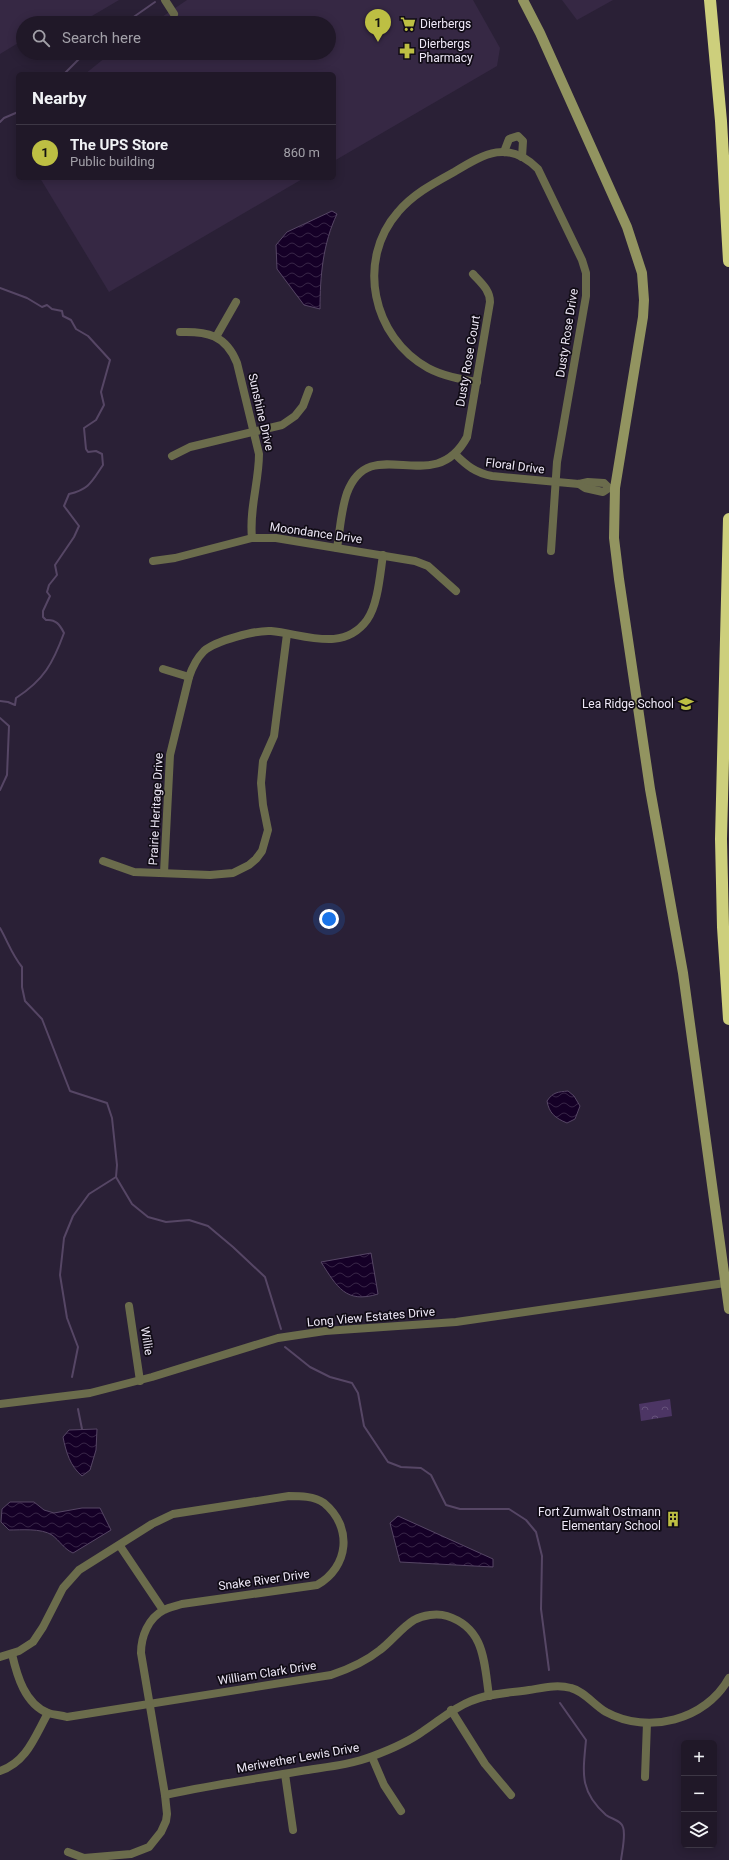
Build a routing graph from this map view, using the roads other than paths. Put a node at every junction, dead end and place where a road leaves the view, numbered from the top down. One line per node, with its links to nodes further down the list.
1 (165, 0): 4 (street)
2 (523, 0): 18 (main road)
3 (710, 0): 7 (highway)
4 (174, 14)
5 (504, 152): 6 (street, Dusty Rose Drive); 6 (street); 12 (street, Dusty Rose Drive)
6 (522, 157): 17 (street, Dusty Rose Drive)
7 (729, 261)
8 (473, 274): 12 (street, Dusty Rose Court)
9 (236, 302): 11 (street)
10 (180, 332): 11 (street, Sunshine Drive)
11 (216, 337): 14 (street, Sunshine Drive)
12 (477, 382): 15 (street, Dusty Rose Court)
13 (309, 390): 14 (street)
14 (254, 432): 16 (street); 20 (street, Sunshine Drive)
15 (455, 454): 17 (street, Floral Drive); 21 (street)
16 (172, 456)
17 (555, 482): 18 (street, Floral Drive); 22 (street, Dusty Rose Drive)
18 (612, 488): 32 (main road)
19 (729, 519): 31 (highway)
20 (252, 538): 21 (street, Moondance Drive); 24 (street, Moondance Drive)
21 (337, 548): 23 (street, Moondance Drive)
22 (551, 552)
23 (383, 555): 25 (street, Moondance Drive); 26 (street, Prairie Heritage Drive)
24 (153, 561)
25 (456, 591)
26 (287, 634): 28 (street, Prairie Heritage Drive); 30 (street)
27 (163, 669): 28 (street)
28 (189, 677): 30 (street, Prairie Heritage Drive)
29 (103, 861): 30 (street)
30 (164, 873)
31 (729, 1020)
32 (725, 1283): 34 (main road); 35 (street, Long View Estates Drive)
33 (129, 1306): 35 (street, Willie)
34 (729, 1309)
35 (140, 1381): 36 (street, Long View Estates Drive)
36 (0, 1404)
37 (120, 1546): 38 (street); 38 (street, Snake River Drive); 39 (street, Snake River Drive)
38 (163, 1610): 43 (street, Snake River Drive)
39 (12, 1654): 40 (street, Snake River Drive); 45 (street, William Clark Drive)
40 (0, 1657)
41 (729, 1678): 46 (street, Meriwether Lewis Drive)
42 (489, 1696): 43 (street, William Clark Drive); 44 (street, Meriwether Lewis Drive); 46 (street, Meriwether Lewis Drive)
43 (148, 1703): 45 (street, William Clark Drive); 51 (street, Snake River Drive)
44 (452, 1710): 47 (street, Meriwether Lewis Drive); 52 (street)
45 (48, 1713): 48 (street)
46 (647, 1723): 50 (street)
47 (372, 1756): 49 (street, Meriwether Lewis Drive); 53 (street)
48 (0, 1771)
49 (285, 1774): 51 (street, Meriwether Lewis Drive); 54 (street)
50 (645, 1776)
51 (165, 1795): 55 (street, Snake River Drive)
52 (511, 1796)
53 (401, 1811)
54 (293, 1830)
55 (68, 1852)

